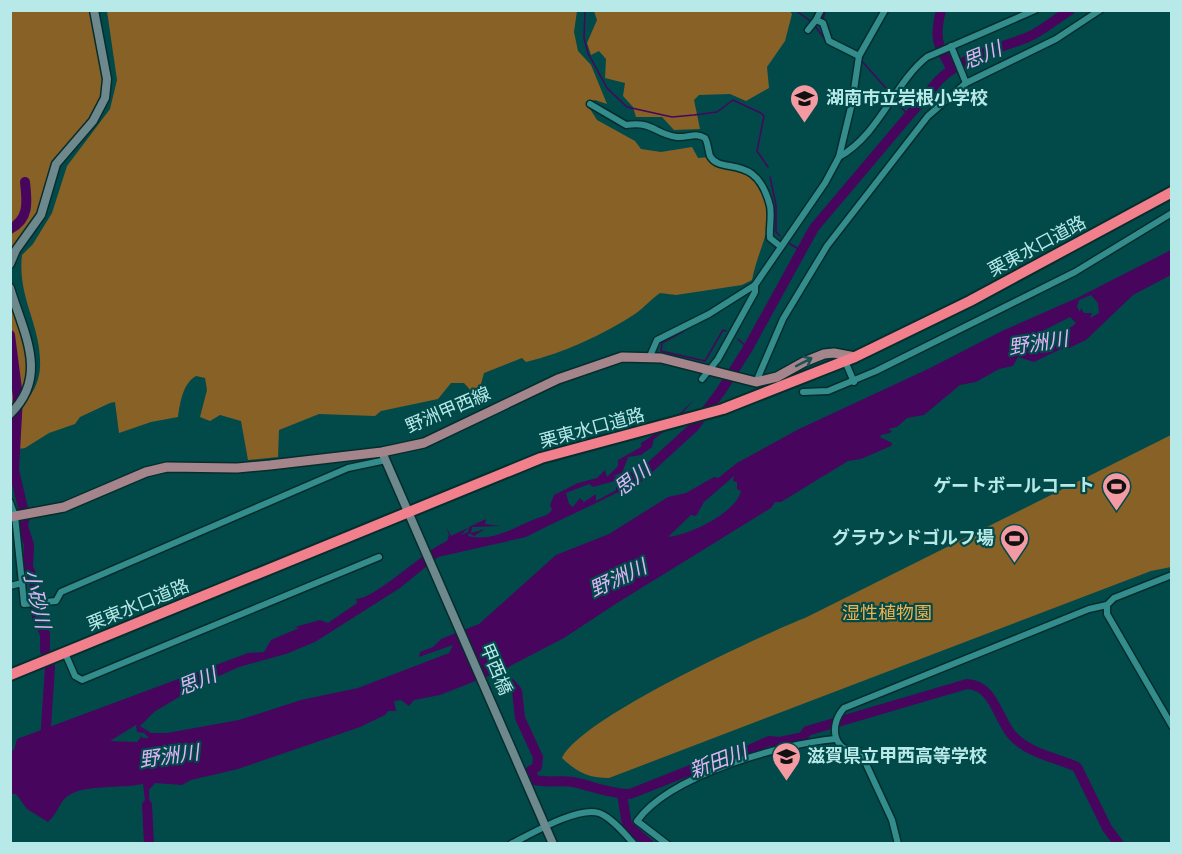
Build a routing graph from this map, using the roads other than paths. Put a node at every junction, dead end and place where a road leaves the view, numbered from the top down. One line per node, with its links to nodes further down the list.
1 (94, 10): 14 (street)
2 (821, 10): 7 (street)
3 (885, 10): 7 (street)
4 (1035, 10): 6 (street)
5 (1100, 10): 8 (street)
6 (953, 47): 8 (street); 10 (street)
7 (859, 56): 10 (street)
8 (966, 82): 21 (street)
9 (590, 104): 13 (street)
10 (839, 157): 13 (street)
11 (1172, 192): 18 (highway, 栗東水口道路)
12 (1172, 213): 22 (street)
13 (780, 246): 15 (street)
14 (10, 264)
15 (755, 285): 17 (street); 19 (street)
16 (10, 288): 24 (street)
17 (651, 356): 19 (main road, 野洲甲西線); 26 (main road, 野洲甲西線)
18 (850, 359): 21 (main road, one-way to 18); 22 (street); 29 (highway, 栗東水口道路)
19 (710, 371): 20 (street); 21 (main road, 野洲甲西線)
20 (702, 379)
21 (754, 382)
22 (854, 382): 23 (street)
23 (803, 392)
24 (10, 414)
25 (357, 454): 26 (main road, 野洲甲西線); 27 (street); 30 (main road, 野洲甲西線)
26 (384, 456): 27 (street); 29 (street, 甲西橋)
27 (356, 465): 33 (street)
28 (10, 502): 30 (street)
29 (410, 513): 36 (highway, 栗東水口道路); 40 (street, 甲西橋)
30 (19, 515): 33 (street)
31 (379, 557): 36 (street)
32 (1172, 575): 35 (street)
33 (22, 583): 34 (street)
34 (10, 586)
35 (1107, 605): 38 (street); 39 (street)
36 (65, 653): 37 (highway, 栗東水口道路)
37 (10, 675)
38 (1172, 726)
39 (835, 739): 44 (street); 45 (street)
40 (546, 827): 41 (street); 42 (street, 甲西橋); 43 (street)
41 (511, 843)
42 (553, 843)
43 (634, 843)
44 (667, 843)
45 (898, 843)

